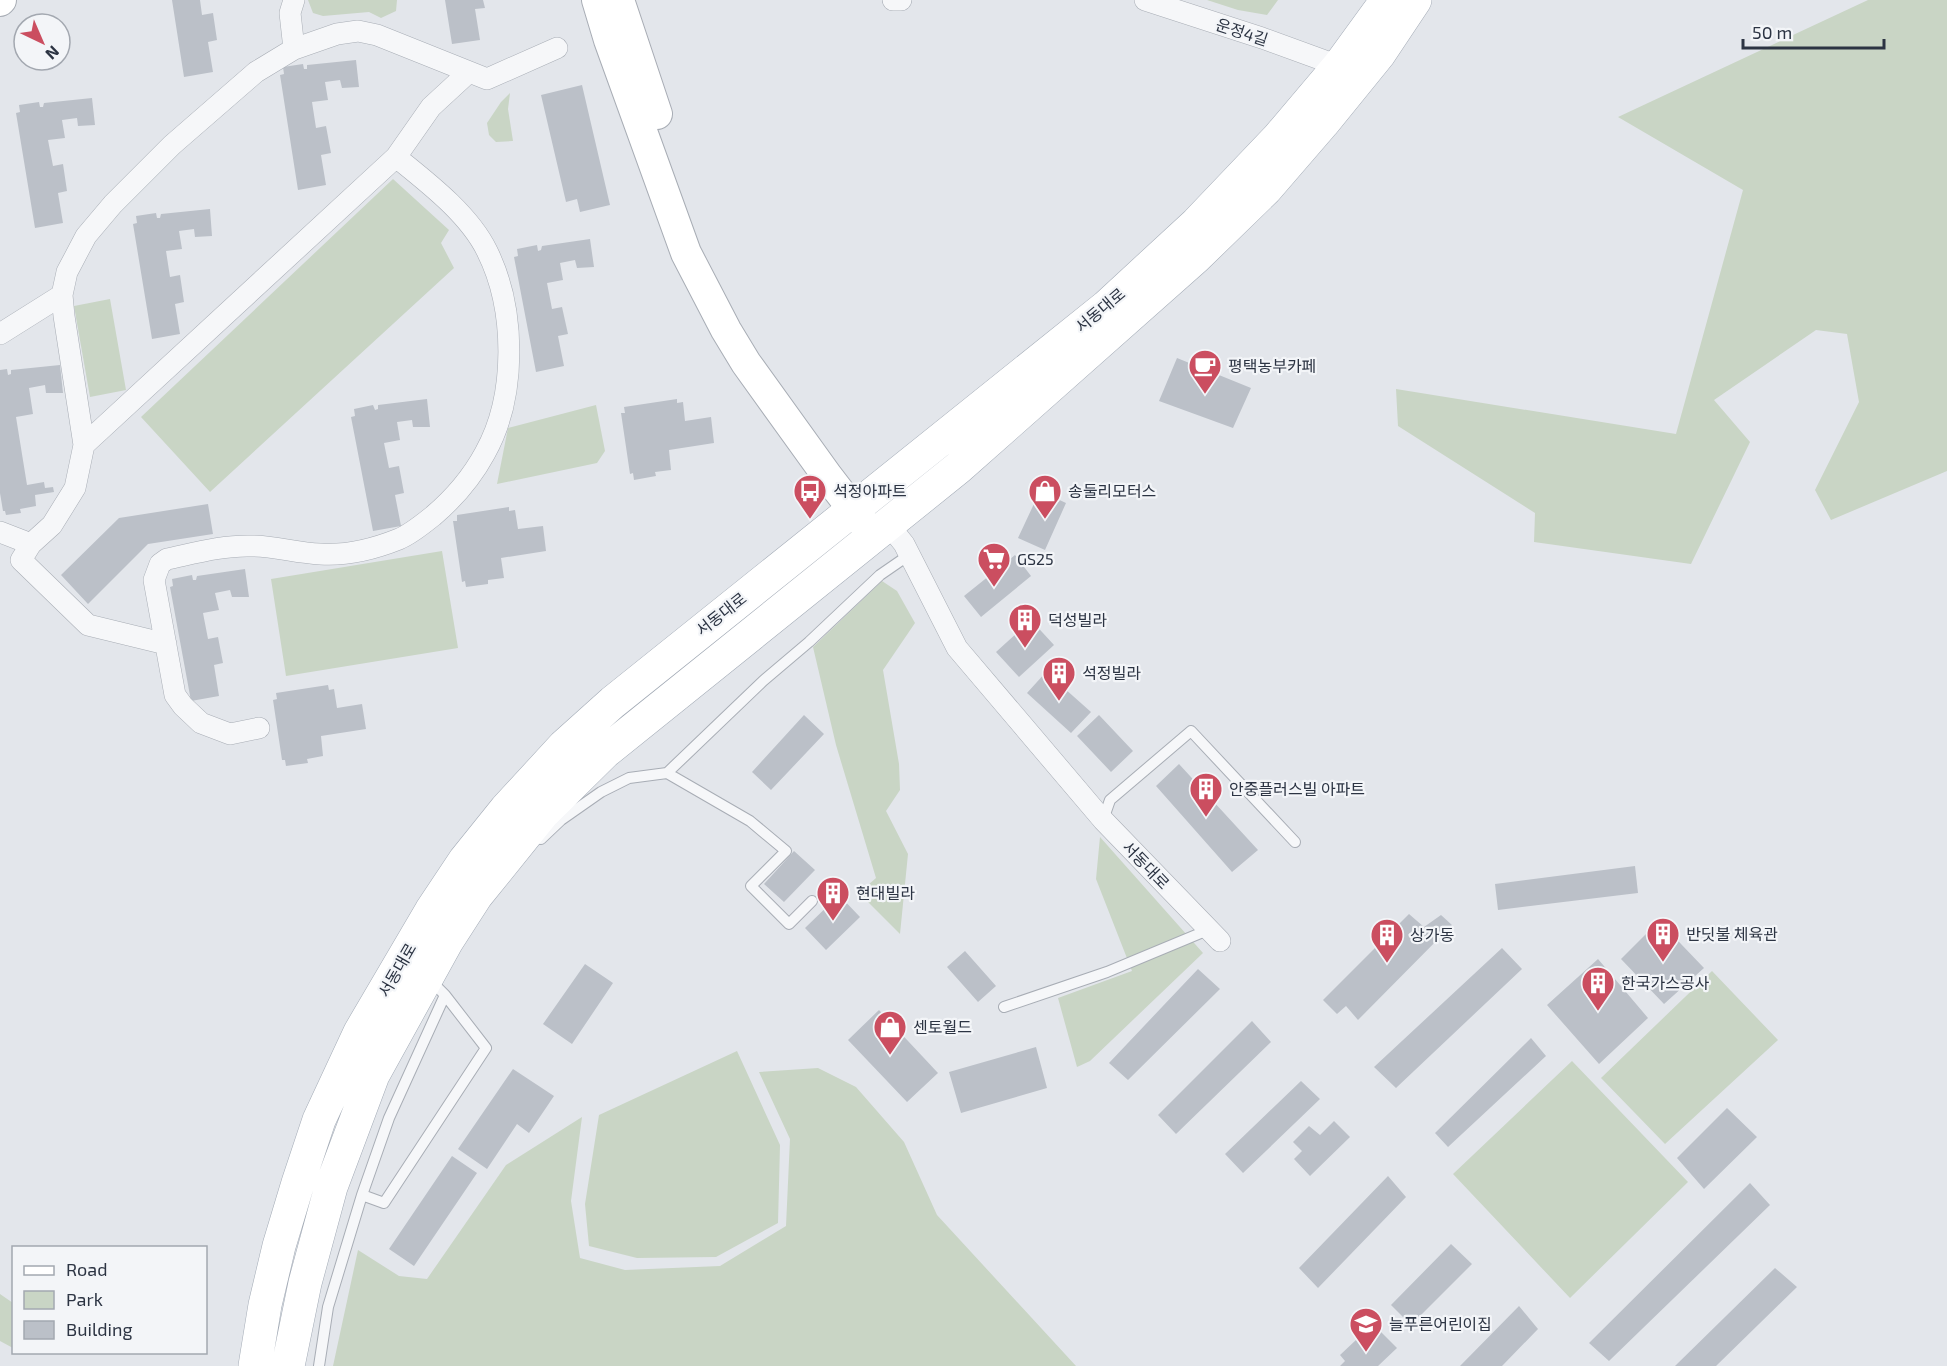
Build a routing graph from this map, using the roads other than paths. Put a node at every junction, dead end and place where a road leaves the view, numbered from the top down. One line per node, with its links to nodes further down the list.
1 (294, 0): 11 (street)
2 (597, 0): 9 (street)
3 (619, 0): 9 (street)
4 (893, 0): 5 (street)
5 (901, 0)
6 (1144, 0): 12 (street, 운정4길)
7 (1387, 0): 12 (main road, 서동대로)
8 (1415, 0): 18 (main road, 서동대로)
9 (619, 36): 18 (street)
10 (557, 48): 13 (street)
11 (294, 49): 13 (street); 15 (street)
12 (1339, 66): 18 (main road, 서동대로)
13 (469, 72): 14 (street)
14 (396, 157): 17 (street); 22 (street)
15 (62, 295): 16 (street); 17 (street)
16 (0, 334)
17 (84, 444): 20 (street)
18 (871, 517): 21 (street, 서동대로); 29 (main road, 서동대로); 35 (main road, 서동대로)
19 (0, 532): 20 (street)
20 (32, 544): 22 (street)
21 (909, 555): 24 (lane); 25 (street, 서동대로)
22 (166, 644): 23 (street)
23 (259, 728)
24 (667, 773): 27 (lane); 30 (lane)
25 (1103, 820): 26 (lane); 31 (street, 서동대로)
26 (1295, 842)
27 (537, 843)
28 (521, 858): 29 (lane)
29 (476, 896): 32 (main road, 서동대로)
30 (812, 901)
31 (1214, 936): 33 (lane)
32 (436, 986): 34 (lane); 34 (lane); 36 (main road, 서동대로)
33 (1004, 1007)
34 (362, 1196): 37 (lane)
35 (254, 1363)
36 (288, 1366)
37 (319, 1366)

